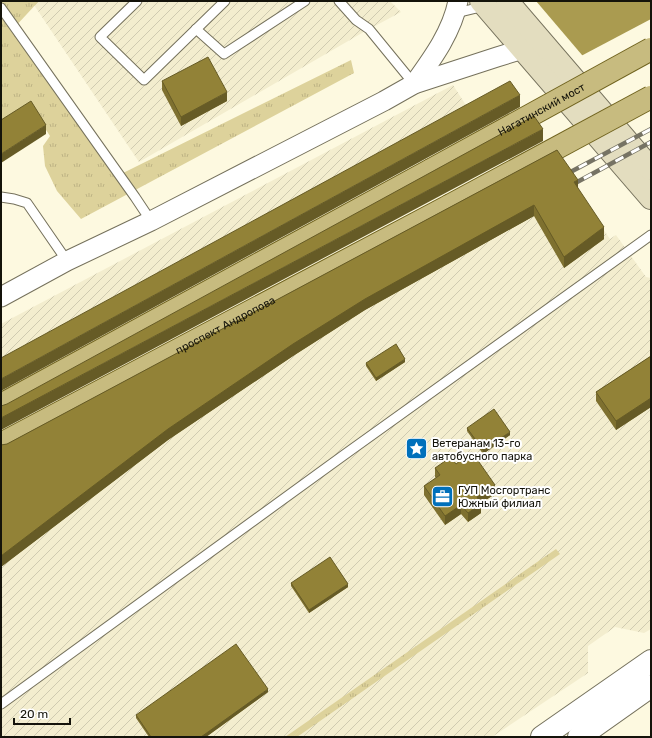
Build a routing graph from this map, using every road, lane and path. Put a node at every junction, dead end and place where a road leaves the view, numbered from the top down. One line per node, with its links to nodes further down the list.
1 (137, 1): 9 (lane)
2 (225, 1): 9 (lane)
3 (305, 1): 9 (lane)
4 (339, 1): 12 (lane)
5 (483, 3): 6 (lane); 7 (lane); 10 (main road)
6 (511, 5): 14 (main road)
7 (457, 7): 12 (street)
8 (1, 8): 17 (lane)
9 (196, 29)
10 (523, 49): 12 (street); 16 (main road)
11 (651, 49): 21 (main road, Нагатинский мост, bridge)
12 (414, 84): 17 (street)
13 (651, 97): 22 (main road, проспект Андропова, bridge)
14 (651, 169)
15 (1, 197): 19 (lane)
16 (651, 198)
17 (151, 221): 19 (street)
18 (651, 235): 25 (lane)
19 (67, 261): 20 (street)
20 (1, 297)
21 (1, 405)
22 (1, 444)
23 (651, 661): 26 (street)
24 (651, 686): 27 (street)
25 (1, 704)
26 (542, 737)
27 (579, 737)

